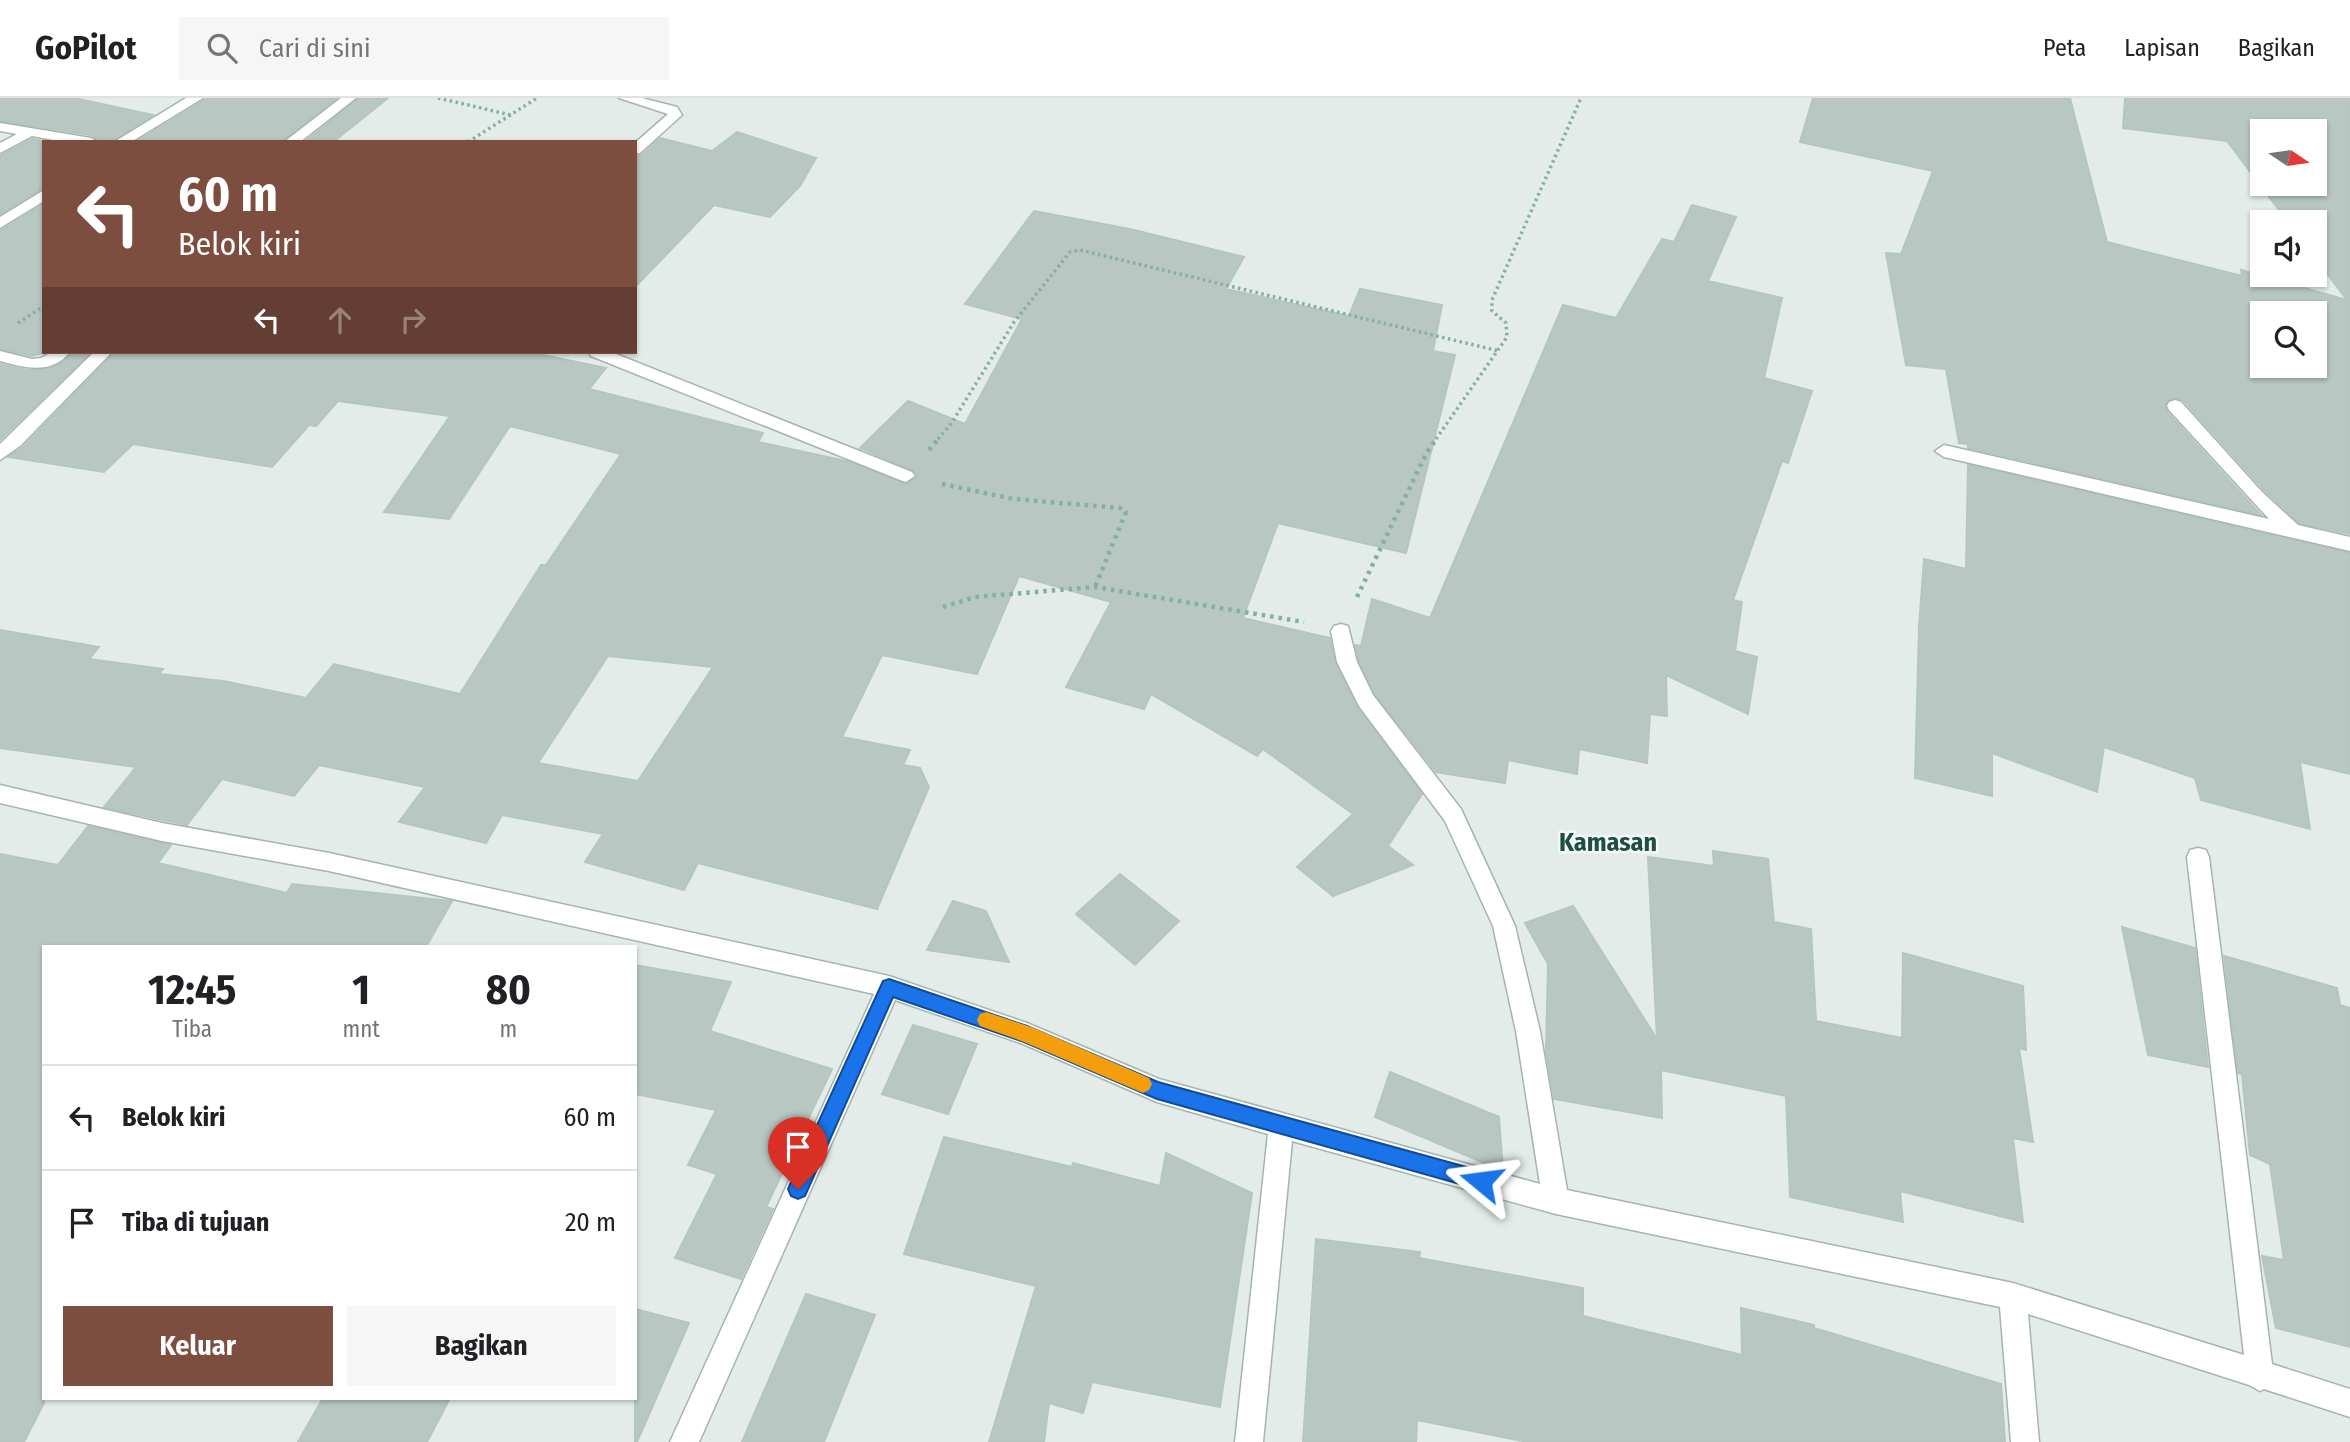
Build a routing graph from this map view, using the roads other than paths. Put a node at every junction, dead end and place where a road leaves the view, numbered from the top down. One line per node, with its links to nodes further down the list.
1 (196, 98): 7 (street)
2 (349, 98): 8 (street)
3 (626, 98): 9 (street)
4 (0, 127): 5 (street)
5 (32, 131): 6 (street); 10 (street)
6 (79, 140)
7 (124, 140)
8 (294, 140)
9 (637, 148)
10 (0, 149)
11 (42, 195): 12 (street)
12 (0, 224)
13 (60, 354): 16 (street)
14 (101, 354): 19 (street)
15 (602, 354): 20 (street)
16 (0, 356)
17 (2175, 406): 21 (street)
18 (1944, 451): 21 (street)
19 (0, 454)
20 (906, 476)
21 (2292, 529): 22 (street)
22 (2350, 544)
23 (1341, 631): 28 (street)
24 (0, 794): 26 (street)
25 (2198, 857): 30 (street)
26 (889, 987): 27 (street); 32 (street)
27 (1281, 1126): 28 (street); 33 (street)
28 (1556, 1201): 29 (street)
29 (2013, 1296): 30 (street); 34 (street)
30 (2260, 1377): 31 (street)
31 (2350, 1404)
32 (684, 1442)
33 (1249, 1442)
34 (2025, 1442)

